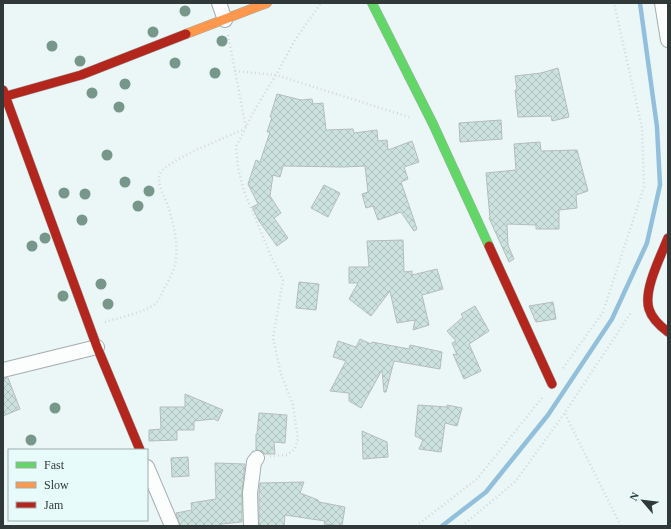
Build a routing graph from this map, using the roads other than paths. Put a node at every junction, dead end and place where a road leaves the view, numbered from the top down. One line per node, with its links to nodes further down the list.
1 (219, 3): 5 (street)
2 (267, 3): 5 (street)
3 (372, 3): 12 (street)
4 (662, 3): 6 (street)
5 (225, 20): 7 (street)
6 (668, 40)
7 (4, 94): 10 (street)
8 (668, 238): 9 (street)
9 (668, 332)
10 (97, 347): 11 (street); 13 (street)
11 (3, 370)
12 (552, 384)
13 (140, 449)
14 (257, 458): 17 (street)
15 (148, 469): 16 (street)
16 (172, 526)
17 (251, 526)

